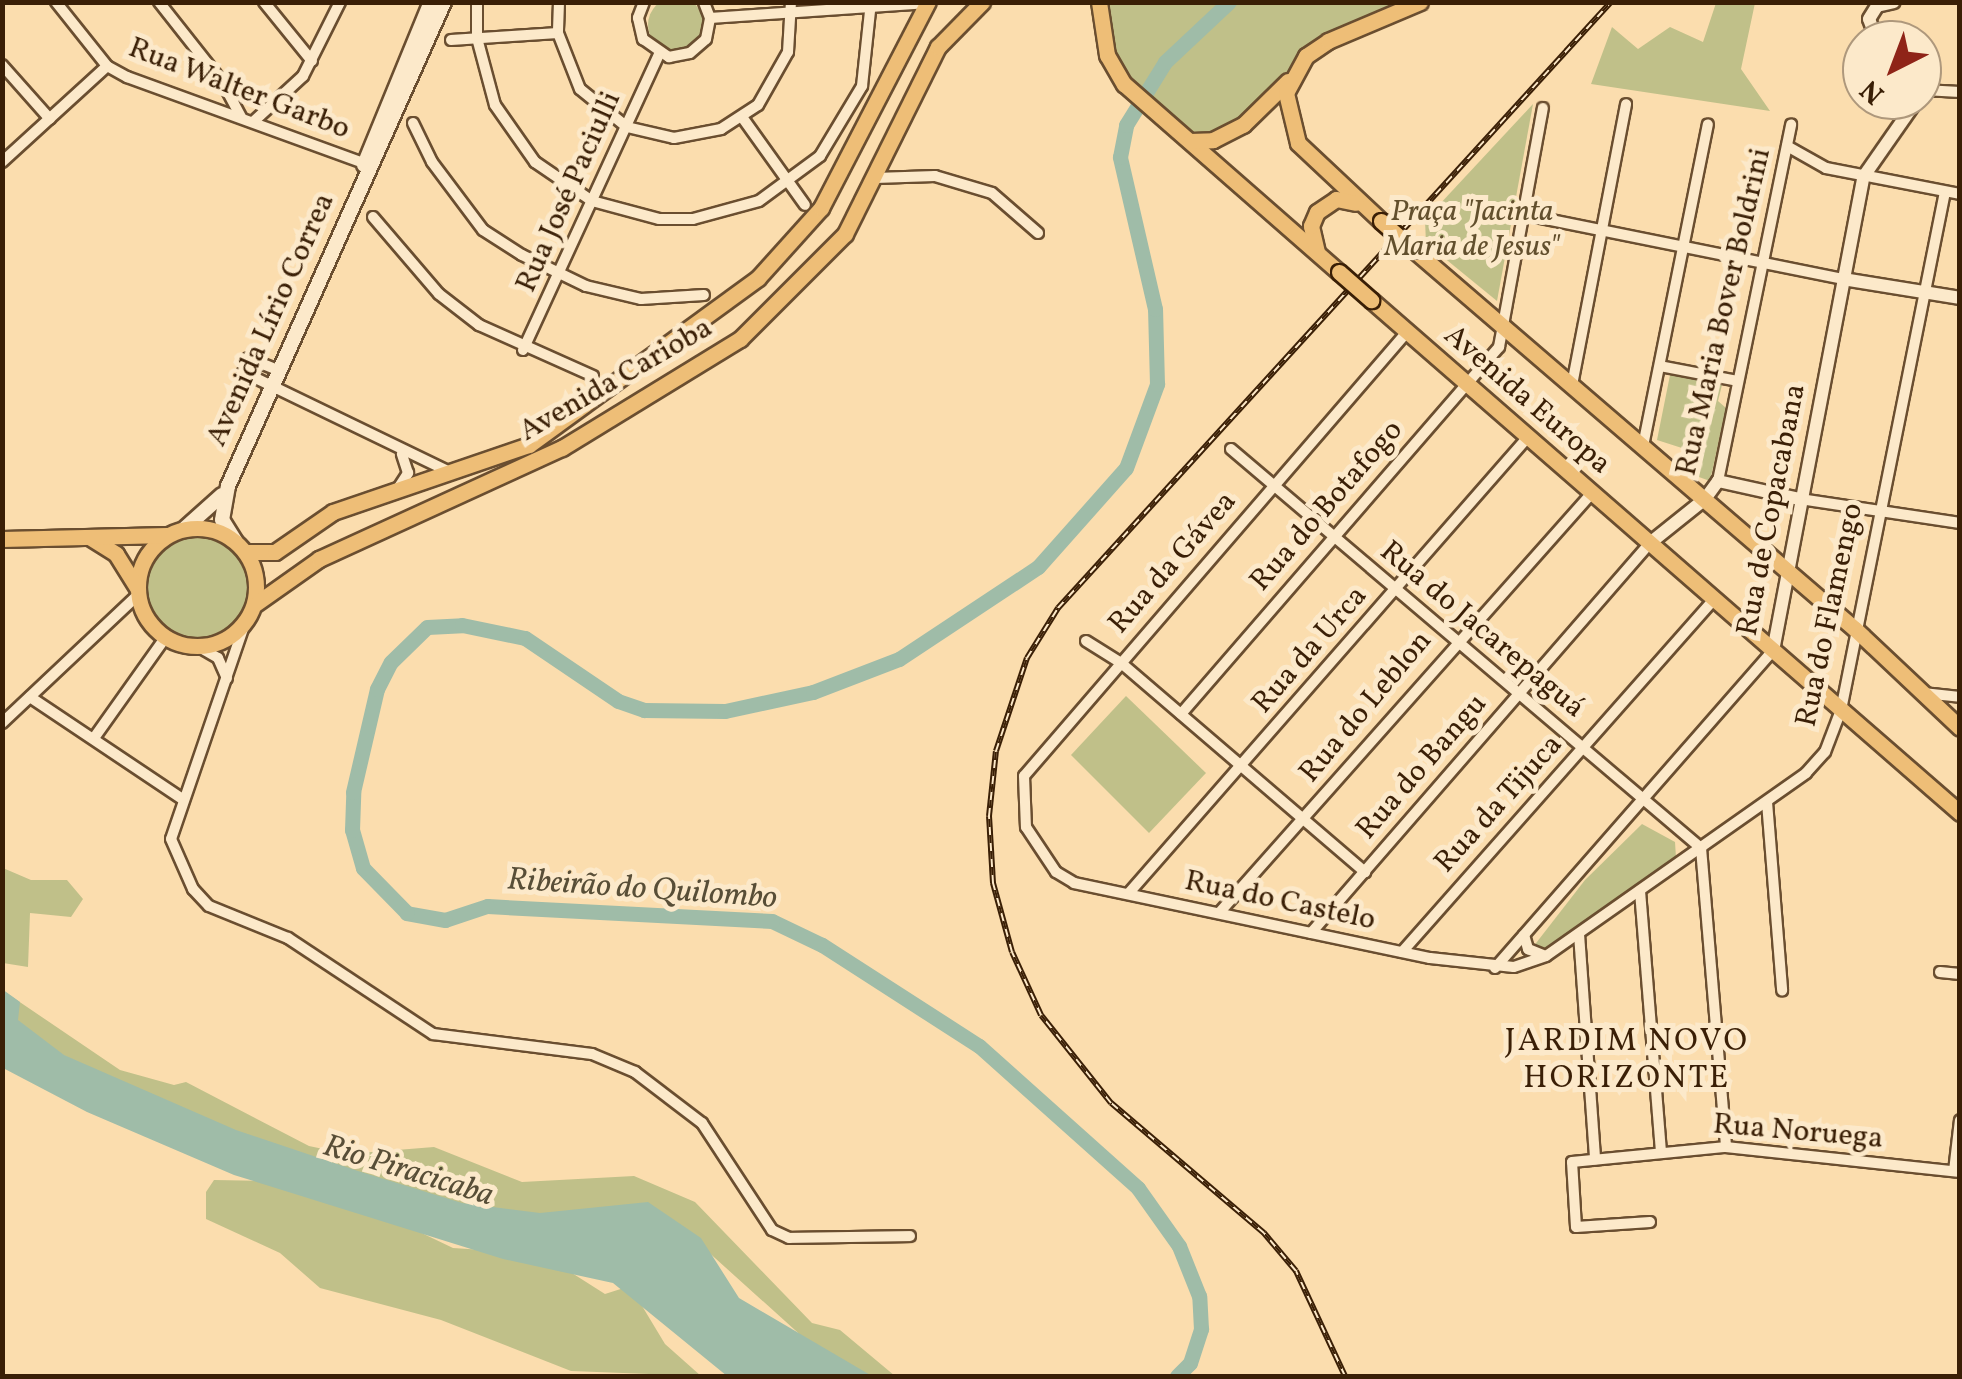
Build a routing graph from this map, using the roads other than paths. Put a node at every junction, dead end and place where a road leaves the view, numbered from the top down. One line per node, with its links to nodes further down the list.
1 (56, 2): 26 (street, Rua Walter Garbo)
2 (159, 2): 32 (street)
3 (264, 2): 24 (street)
4 (340, 2): 24 (street)
5 (431, 2): 41 (main road, Avenida Lírio Correa)
6 (444, 2): 41 (main road, Avenida Lírio Correa)
7 (478, 2): 21 (street)
8 (559, 2): 20 (street)
9 (644, 2): 23 (street)
10 (704, 2): 18 (street)
11 (982, 2): 43 (main road, Avenida Carioba)
12 (1099, 2): 38 (main road, Avenida Europa)
13 (1420, 2): 27 (main road)
14 (1894, 2): 19 (street)
15 (928, 3): 16 (street); 78 (main road, Avenida Carioba)
16 (871, 4): 17 (street); 44 (street)
17 (791, 7): 18 (street); 30 (street)
18 (710, 18): 23 (street)
19 (1870, 20)
20 (558, 33): 21 (street); 37 (street)
21 (477, 38): 22 (street); 47 (street)
22 (451, 40)
23 (659, 54): 37 (street, Rua José Paciulli)
24 (312, 62): 32 (street)
25 (2, 65): 31 (street)
26 (107, 66): 31 (street); 32 (street, Rua Walter Garbo)
27 (1292, 75): 38 (main road); 50 (main road, Avenida Europa)
28 (1626, 104): 52 (street)
29 (1543, 108): 49 (street)
30 (742, 118): 37 (street); 44 (street)
31 (50, 119): 40 (street)
32 (247, 120): 41 (street, Rua Walter Garbo)
33 (1902, 120): 42 (street, Rua de Copacabana)
34 (413, 123): 57 (street)
35 (1708, 124): 54 (street)
36 (1791, 124): 39 (street, Rua Maria Bover Boldrini)
37 (627, 128): 47 (street, Rua José Paciulli)
38 (1190, 141): 55 (main road, Avenida Europa)
39 (1786, 146): 42 (street); 56 (street, Rua Maria Bover Boldrini)
40 (2, 162)
41 (367, 168): 67 (main road, Avenida Lírio Correa)
42 (1864, 176): 45 (street); 58 (street, Rua de Copacabana)
43 (876, 178): 53 (street); 99 (main road, Avenida Carioba)
44 (789, 184): 47 (street); 48 (street)
45 (1945, 192): 46 (street); 59 (street, Rua do Flamengo)
46 (1960, 194)
47 (592, 201): 57 (street, Rua José Paciulli)
48 (806, 205)
49 (1521, 214): 52 (street); 62 (street)
50 (1374, 216): 55 (main road); 62 (main road, Avenida Europa, bridge)
51 (373, 217): 64 (street)
52 (1600, 228): 54 (street); 72 (street)
53 (1038, 232)
54 (1682, 243): 56 (street); 66 (street)
55 (1320, 256): 63 (main road, Avenida Europa, bridge)
56 (1763, 261): 58 (street); 70 (street, Rua Maria Bover Boldrini)
57 (560, 272): 60 (street); 64 (street, Rua José Paciulli)
58 (1843, 279): 59 (street); 84 (street, Rua de Copacabana)
59 (1921, 293): 61 (street); 86 (street, Rua do Flamengo)
60 (704, 295)
61 (1960, 298)
62 (1505, 328): 71 (street, Rua do Botafogo); 72 (main road, Avenida Europa)
63 (1407, 332): 71 (main road, Avenida Europa); 81 (street, Rua da Gávea)
64 (523, 350): 69 (street)
65 (248, 358): 67 (street)
66 (1660, 366): 70 (street); 75 (street)
67 (280, 371): 73 (main road, Avenida Lírio Correa)
68 (243, 372): 73 (street)
69 (593, 376)
70 (1738, 380): 79 (street, Rua Maria Bover Boldrini)
71 (1468, 384): 74 (main road, Avenida Europa); 91 (street, Rua do Botafogo)
72 (1572, 385): 75 (main road, Avenida Europa)
73 (273, 387): 77 (street); 80 (main road, Avenida Lírio Correa)
74 (1528, 438): 83 (main road, Avenida Europa); 96 (street, Rua da Urca)
75 (1643, 446): 85 (main road, Avenida Europa)
76 (1231, 449): 81 (street, Rua do Jacarepaguá)
77 (402, 454): 78 (street); 82 (street)
78 (448, 472): 82 (main road, Avenida Carioba)
79 (1718, 481): 84 (street); 85 (street, Rua Maria Bover Boldrini)
80 (228, 486): 88 (main road, Avenida Lírio Correa); 94 (main road, Avenida Lírio Correa)
81 (1274, 486): 91 (street, Rua do Jacarepaguá); 107 (street, Rua da Gávea)
82 (399, 487): 94 (main road, Avenida Carioba)
83 (1592, 493): 93 (main road, Avenida Europa); 103 (street, Rua do Leblon)
84 (1800, 499): 86 (street); 95 (street, Rua de Copacabana)
85 (1705, 500): 93 (street, Rua Maria Bover Boldrini); 95 (main road, Avenida Europa)
86 (1878, 514): 87 (street); 101 (street, Rua do Flamengo)
87 (1960, 523)
88 (184, 529): 90 (main road); 94 (main road)
89 (86, 535): 90 (main road); 92 (main road); 97 (main road)
90 (167, 536): 97 (main road)
91 (1332, 536): 96 (street, Rua do Jacarepaguá); 114 (street, Rua do Botafogo)
92 (2, 539)
93 (1650, 543): 98 (main road, Avenida Europa); 110 (street, Rua do Bangu)
94 (240, 547): 99 (main road)
95 (1786, 568): 101 (main road, Avenida Europa); 106 (street, Rua de Copacabana)
96 (1396, 590): 103 (street, Rua do Jacarepaguá); 119 (street, Rua da Urca)
97 (137, 592): 102 (main road); 111 (street)
98 (1714, 599): 106 (main road, Avenida Europa); 118 (street, Rua da Tijuca)
99 (254, 605): 100 (main road)
100 (244, 624): 105 (main road); 108 (street)
101 (1854, 629): 109 (main road, Avenida Europa); 113 (street, Rua do Flamengo)
102 (166, 638): 105 (main road); 117 (street)
103 (1456, 640): 110 (street, Rua do Jacarepaguá); 124 (street, Rua do Leblon)
104 (1086, 641): 107 (street)
105 (199, 647): 108 (street)
106 (1773, 651): 113 (main road, Avenida Europa); 121 (street, Rua de Copacabana)
107 (1120, 662): 114 (street); 125 (street, Rua da Gávea)
108 (227, 679): 120 (street)
109 (1922, 692): 112 (street); 116 (main road, Avenida Europa)
110 (1518, 693): 118 (street, Rua do Jacarepaguá); 127 (street, Rua do Bangu)
111 (30, 697): 115 (street); 117 (street)
112 (1960, 697)
113 (1841, 710): 122 (street, Rua do Flamengo); 123 (main road, Avenida Europa)
114 (1181, 714): 119 (street)
115 (2, 724)
116 (1960, 728)
117 (94, 738): 120 (street)
118 (1583, 748): 121 (street, Rua do Jacarepaguá); 134 (street, Rua da Tijuca)
119 (1240, 768): 124 (street); 129 (street, Rua da Urca)
120 (182, 798): 147 (street)
121 (1643, 799): 126 (street, Rua do Jacarepaguá); 133 (street, Rua de Copacabana)
122 (1766, 802): 126 (street, Rua do Flamengo); 140 (street)
123 (1960, 813)
124 (1301, 822): 127 (street); 130 (street, Rua do Leblon)
125 (1032, 844): 129 (street, Rua do Castelo)
126 (1701, 848): 128 (street, Rua do Flamengo); 142 (street)
127 (1365, 872): 131 (street, Rua do Bangu)
128 (1640, 891): 132 (street, Rua do Flamengo); 143 (street)
129 (1128, 894): 130 (street, Rua do Castelo)
130 (1219, 914): 131 (street, Rua do Castelo)
131 (1311, 933): 134 (street, Rua do Castelo)
132 (1579, 934): 135 (street, Rua do Flamengo); 144 (street)
133 (1524, 935): 135 (street); 137 (street, Rua de Copacabana)
134 (1402, 952): 137 (street, Rua do Castelo)
135 (1546, 956): 136 (street, Rua do Flamengo)
136 (1532, 963): 137 (street, Rua do Castelo)
137 (1495, 968)
138 (1940, 972): 139 (street)
139 (1960, 974)
140 (1782, 990)
141 (1960, 1120): 145 (street)
142 (1726, 1147): 143 (street, Rua Noruega); 145 (street, Rua Noruega)
143 (1661, 1152): 144 (street, Rua Noruega)
144 (1595, 1159): 146 (street, Rua Noruega)
145 (1956, 1172)
146 (1650, 1222)
147 (910, 1236)

